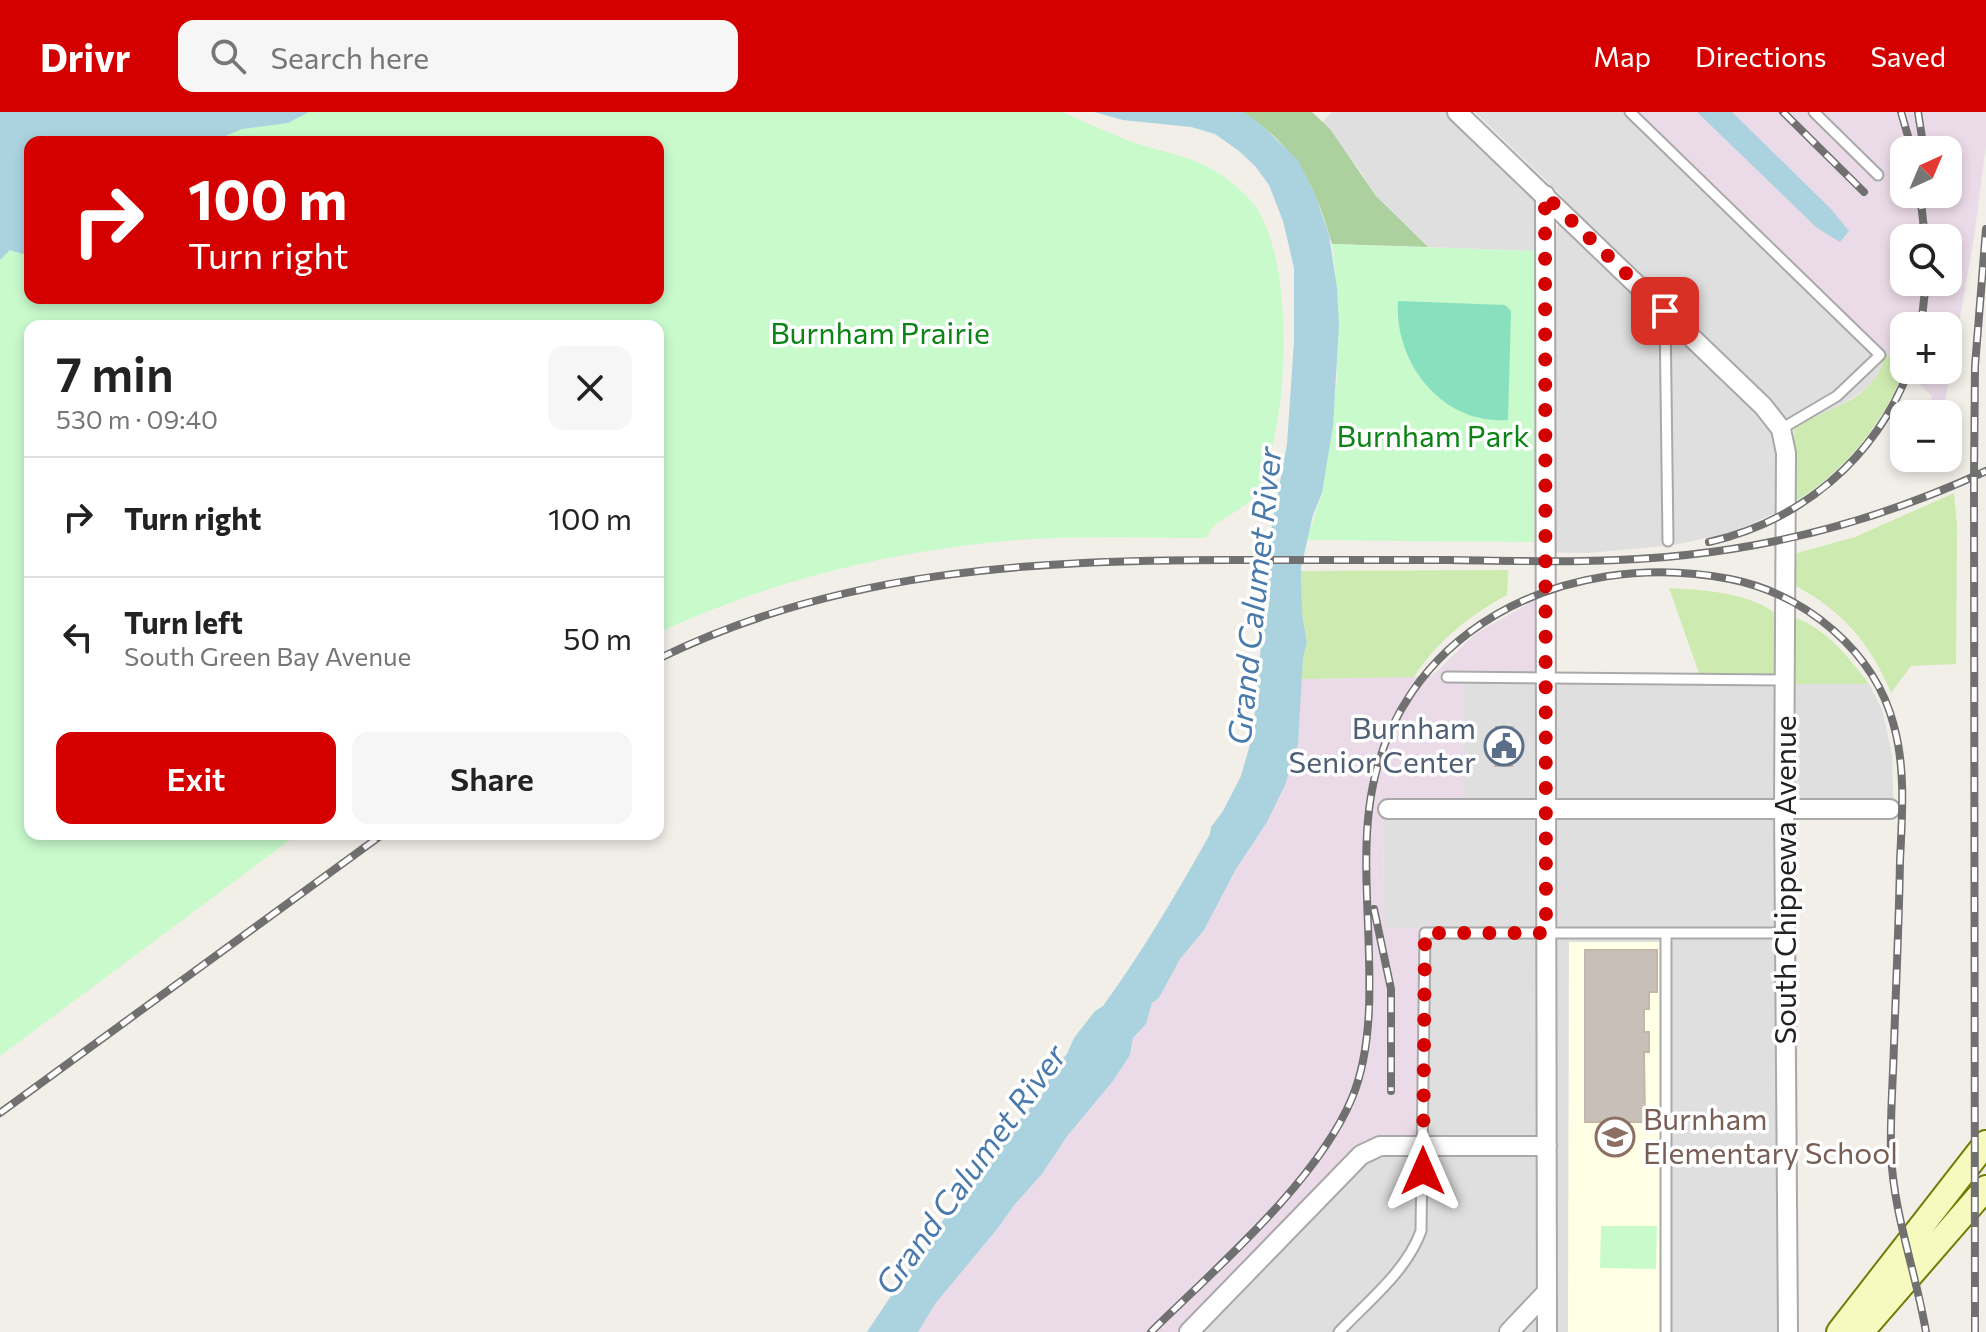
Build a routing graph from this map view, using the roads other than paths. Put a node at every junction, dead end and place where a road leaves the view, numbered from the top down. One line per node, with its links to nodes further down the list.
1 (1457, 112): 5 (street)
2 (1630, 112): 7 (lane)
3 (1814, 112): 4 (lane)
4 (1878, 175)
5 (1545, 195): 6 (street); 10 (street)
6 (1665, 311): 7 (street); 8 (lane)
7 (1781, 429): 11 (street, South Chippewa Avenue)
8 (1668, 541)
9 (1447, 677): 10 (lane)
10 (1546, 678): 11 (lane); 14 (street)
11 (1786, 680): 12 (street, South Chippewa Avenue)
12 (1784, 808): 14 (street); 15 (street); 18 (street, South Chippewa Avenue)
13 (1388, 809): 14 (street)
14 (1546, 809): 16 (street)
15 (1890, 809)
16 (1546, 933): 17 (lane); 20 (lane); 21 (street)
17 (1666, 933): 18 (lane); 28 (lane)
18 (1785, 933): 29 (street, South Chippewa Avenue)
19 (1986, 1143): 30 (main road)
20 (1423, 1146): 21 (street); 24 (street); 25 (lane)
21 (1547, 1146): 23 (street)
22 (1986, 1188): 31 (main road)
23 (1545, 1294): 26 (street); 27 (street)
24 (1189, 1332)
25 (1339, 1332)
26 (1509, 1332)
27 (1547, 1332)
28 (1666, 1332)
29 (1788, 1332)
30 (1839, 1332)
31 (1861, 1332)

